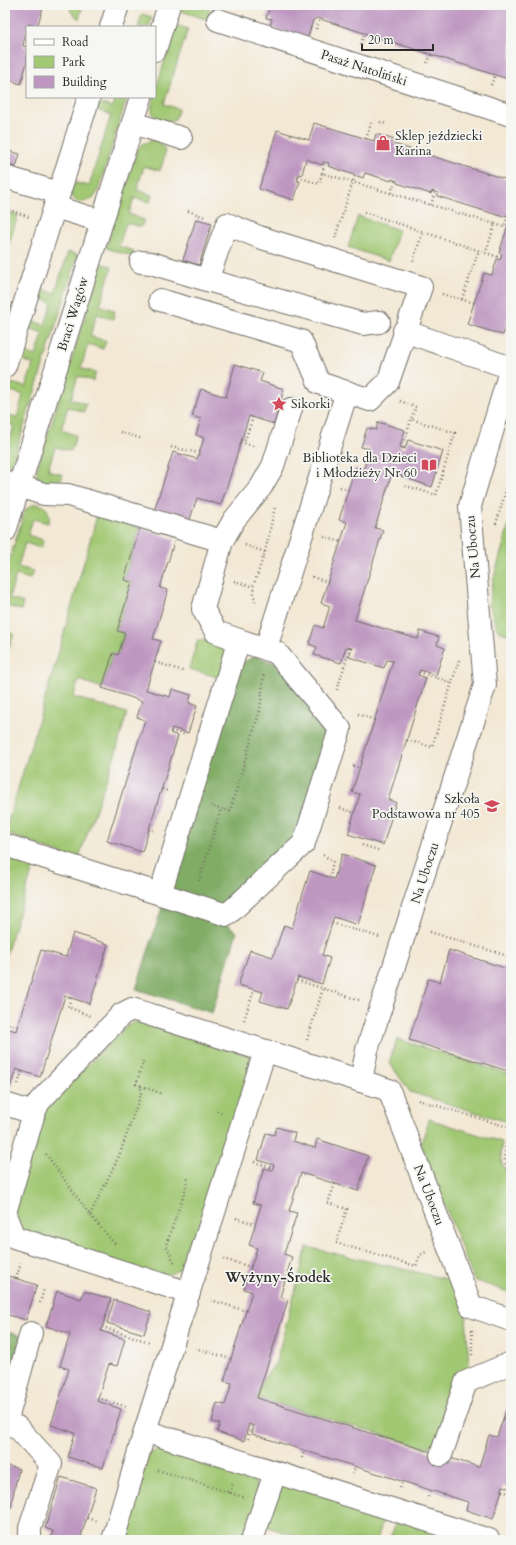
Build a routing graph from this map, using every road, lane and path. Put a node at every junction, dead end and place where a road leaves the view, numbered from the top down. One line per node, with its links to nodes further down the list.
1 (118, 5): 4 (street)
2 (169, 5): 5 (street)
3 (218, 20): 12 (street, Pasaż Natoliński)
4 (111, 26)
5 (156, 47)
6 (431, 55): 7 (path)
7 (425, 66)
8 (495, 75): 9 (path)
9 (490, 86)
10 (89, 98): 28 (street)
11 (141, 98): 14 (street, Braci Wagów)
12 (511, 115)
13 (372, 120): 18 (path)
14 (133, 122): 17 (street); 32 (street, Braci Wagów)
15 (380, 122): 16 (path)
16 (386, 124)
17 (180, 138)
18 (366, 139)
19 (325, 162): 20 (path)
20 (322, 173): 23 (path); 25 (path)
21 (355, 175): 25 (path)
22 (5, 177): 28 (street)
23 (298, 177)
24 (395, 180): 27 (path)
25 (353, 182): 27 (path); 38 (path)
26 (435, 192): 29 (path)
27 (390, 193): 29 (path)
28 (57, 200): 32 (street); 47 (street)
29 (431, 205): 33 (path)
30 (364, 212): 34 (path)
31 (508, 216): 33 (path)
32 (101, 221): 63 (street, Braci Wagów)
33 (495, 224): 36 (path)
34 (423, 231): 35 (path); 41 (path)
35 (479, 250): 36 (path); 44 (path)
36 (486, 252): 37 (path)
37 (501, 258)
38 (328, 259): 40 (street); 41 (street)
39 (141, 262): 40 (street)
40 (207, 280): 42 (street)
41 (413, 285): 44 (path); 49 (street)
42 (269, 298): 46 (street); 48 (street)
43 (160, 300): 48 (street)
44 (462, 300): 45 (path)
45 (474, 303)
46 (379, 322)
47 (11, 323): 50 (street)
48 (258, 328): 52 (street)
49 (404, 331): 51 (street); 53 (street)
50 (5, 366)
51 (511, 368): 91 (street, Na Uboczu)
52 (347, 392): 53 (street); 71 (street)
53 (377, 393): 56 (path)
54 (291, 409): 67 (street)
55 (253, 417): 58 (path)
56 (411, 419): 61 (path); 64 (path)
57 (120, 432): 59 (path)
58 (247, 434)
59 (143, 439)
60 (171, 447): 62 (path)
61 (403, 448)
62 (199, 453)
63 (12, 484): 66 (street, Braci Wagów); 67 (street)
64 (403, 485)
65 (279, 502): 68 (path)
66 (5, 531)
67 (222, 541): 68 (path); 70 (street)
68 (265, 552): 69 (path)
69 (256, 608)
70 (239, 640): 71 (street); 81 (street)
71 (266, 648): 82 (path); 82 (street)
72 (350, 648): 76 (path)
73 (154, 662): 74 (path)
74 (183, 671)
75 (419, 672): 77 (path)
76 (340, 680)
77 (407, 740)
78 (5, 845): 81 (street)
79 (362, 845): 80 (path)
80 (381, 851)
81 (160, 894): 82 (street)
82 (192, 904)
83 (332, 923): 85 (path)
84 (432, 932): 86 (path)
85 (385, 939)
86 (511, 957)
87 (297, 980): 88 (path)
88 (323, 989): 91 (path); 98 (path)
89 (254, 990): 95 (path)
90 (71, 998): 93 (path)
91 (381, 1007): 99 (street, Na Uboczu)
92 (5, 1023): 94 (path)
93 (112, 1025): 95 (street); 104 (street)
94 (17, 1026)
95 (236, 1042): 96 (street)
96 (265, 1051): 98 (street); 120 (street)
97 (144, 1059): 100 (path)
98 (300, 1062): 99 (street)
99 (361, 1081): 115 (street, Na Uboczu)
100 (140, 1086): 101 (path); 112 (path)
101 (163, 1094)
102 (5, 1104): 104 (street)
103 (433, 1105): 105 (path)
104 (31, 1121): 111 (street); 112 (path)
105 (511, 1128): 108 (path)
106 (257, 1163): 107 (path)
107 (273, 1168)
108 (511, 1177)
109 (188, 1178): 120 (path)
110 (335, 1184): 115 (path)
111 (5, 1214): 120 (street)
112 (90, 1215): 116 (path)
113 (241, 1219): 114 (path)
114 (255, 1224)
115 (447, 1243): 123 (street, Na Uboczu)
116 (115, 1245)
117 (237, 1263): 118 (path)
118 (251, 1267)
119 (44, 1289): 122 (path)
120 (189, 1293): 128 (street)
121 (210, 1300): 124 (path)
122 (40, 1303)
123 (471, 1306): 125 (street); 131 (path)
124 (246, 1311)
125 (511, 1320)
126 (102, 1327): 128 (path)
127 (31, 1333): 134 (street)
128 (180, 1347): 129 (path); 133 (street)
129 (231, 1359)
130 (511, 1364): 131 (street)
131 (472, 1379): 137 (street)
132 (98, 1398): 133 (path)
133 (147, 1422): 138 (street); 139 (street)
134 (5, 1423): 143 (street)
135 (252, 1425): 136 (path)
136 (248, 1439)
137 (441, 1455)
138 (135, 1463): 142 (path); 144 (street)
139 (275, 1473): 142 (street); 146 (street)
140 (502, 1491): 141 (path)
141 (511, 1494)
142 (264, 1504): 145 (street)
143 (30, 1540)
144 (113, 1540)
145 (252, 1540)
146 (489, 1540)

